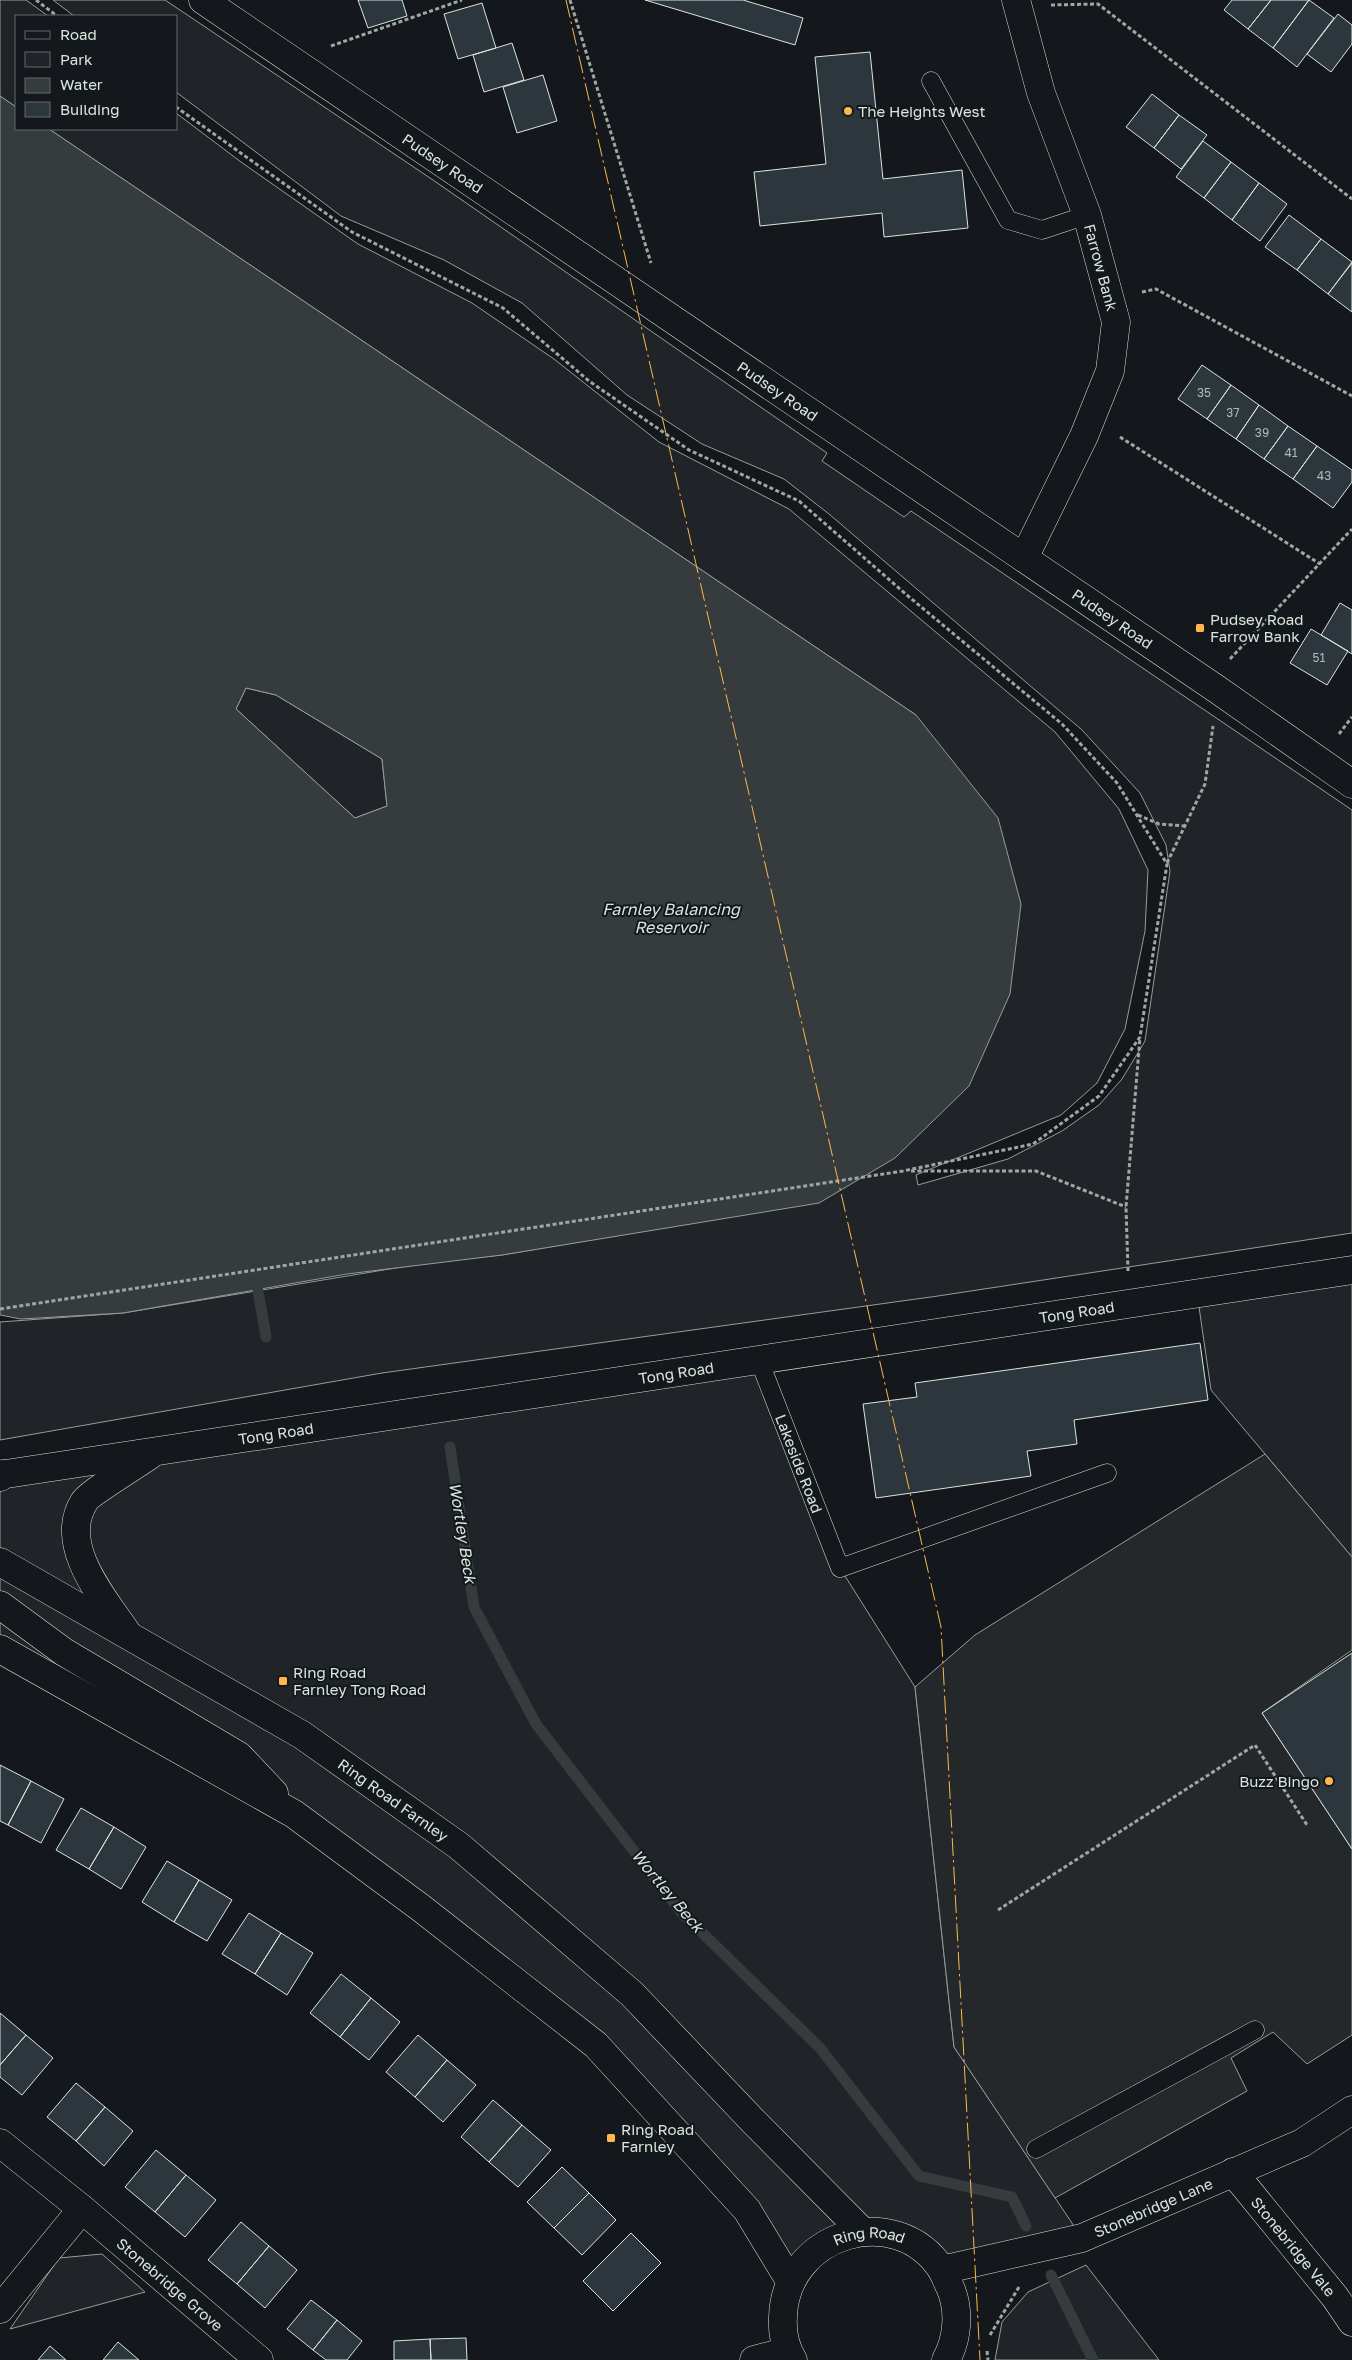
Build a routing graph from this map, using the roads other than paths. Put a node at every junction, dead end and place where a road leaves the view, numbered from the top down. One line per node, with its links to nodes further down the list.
1 (204, 0): 5 (main road, Pudsey Road)
2 (1016, 2): 4 (main road, Farrow Bank)
3 (931, 80): 4 (lane)
4 (1087, 215): 5 (main road, Farrow Bank)
5 (1024, 558): 6 (main road, Pudsey Road)
6 (1352, 784)
7 (1352, 1270): 8 (main road, Tong Road)
8 (759, 1360): 9 (main road, Tong Road); 10 (lane, Lakeside Road)
9 (155, 1451): 11 (main road, Tong Road); 14 (main road)
10 (1107, 1473)
11 (1, 1475)
12 (0, 1562): 14 (main road, Ring Road Farnley)
13 (0, 1605): 16 (main road)
14 (127, 1633): 23 (main road, Ring Road Farnley)
15 (0, 1649): 16 (main road)
16 (294, 1814): 25 (main road)
17 (1255, 2030): 20 (lane)
18 (1352, 2110): 21 (main road, Stonebridge Lane)
19 (0, 2143): 22 (main road, Stonebridge Grove)
20 (1036, 2149)
21 (1233, 2172): 24 (main road, Stonebridge Lane); 27 (main road, Stonebridge Vale)
22 (82, 2209): 26 (main road); 30 (main road, Stonebridge Grove)
23 (863, 2232): 24 (main road, Ring Road); 25 (main road, Ring Road)
24 (942, 2270): 28 (main road, Ring Road)
25 (790, 2281): 29 (main road, Ring Road)
26 (0, 2309)
27 (1352, 2322)
28 (957, 2328): 32 (main road, Ring Road); 33 (main road)
29 (791, 2356): 31 (main road)
30 (259, 2360)
31 (754, 2360)
32 (946, 2360)
33 (959, 2360)

